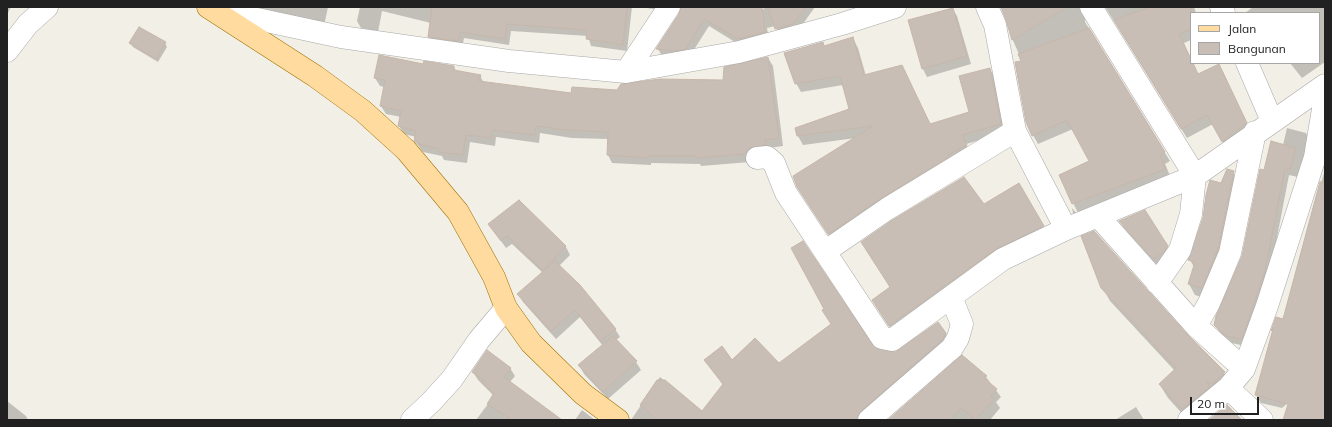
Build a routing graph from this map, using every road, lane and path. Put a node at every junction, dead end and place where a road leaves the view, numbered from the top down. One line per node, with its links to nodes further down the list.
1 (47, 7): 9 (street)
2 (669, 7): 11 (street)
3 (856, 7): 8 (street)
4 (895, 7): 8 (street)
5 (987, 7): 15 (street)
6 (1091, 7): 18 (street)
7 (211, 9): 11 (street); 24 (main road)
8 (842, 24): 11 (street)
9 (7, 52)
10 (1247, 64): 14 (street)
11 (626, 72)
12 (1325, 85): 14 (street)
13 (1325, 97): 17 (street)
14 (1264, 126): 18 (street); 25 (street)
15 (1015, 131): 20 (street); 21 (street)
16 (757, 158): 21 (street)
17 (1320, 158): 26 (street)
18 (1196, 176): 19 (street); 22 (street)
19 (1098, 216): 20 (street); 22 (street)
20 (1066, 229): 23 (street)
21 (826, 251): 23 (street)
22 (1157, 282): 25 (street)
23 (951, 297): 30 (street)
24 (506, 308): 28 (street); 29 (main road)
25 (1196, 326): 26 (street)
26 (1244, 369): 27 (street)
27 (1228, 388): 31 (street); 32 (street)
28 (412, 420)
29 (618, 420)
30 (869, 420)
31 (1189, 420)
32 (1262, 420)

